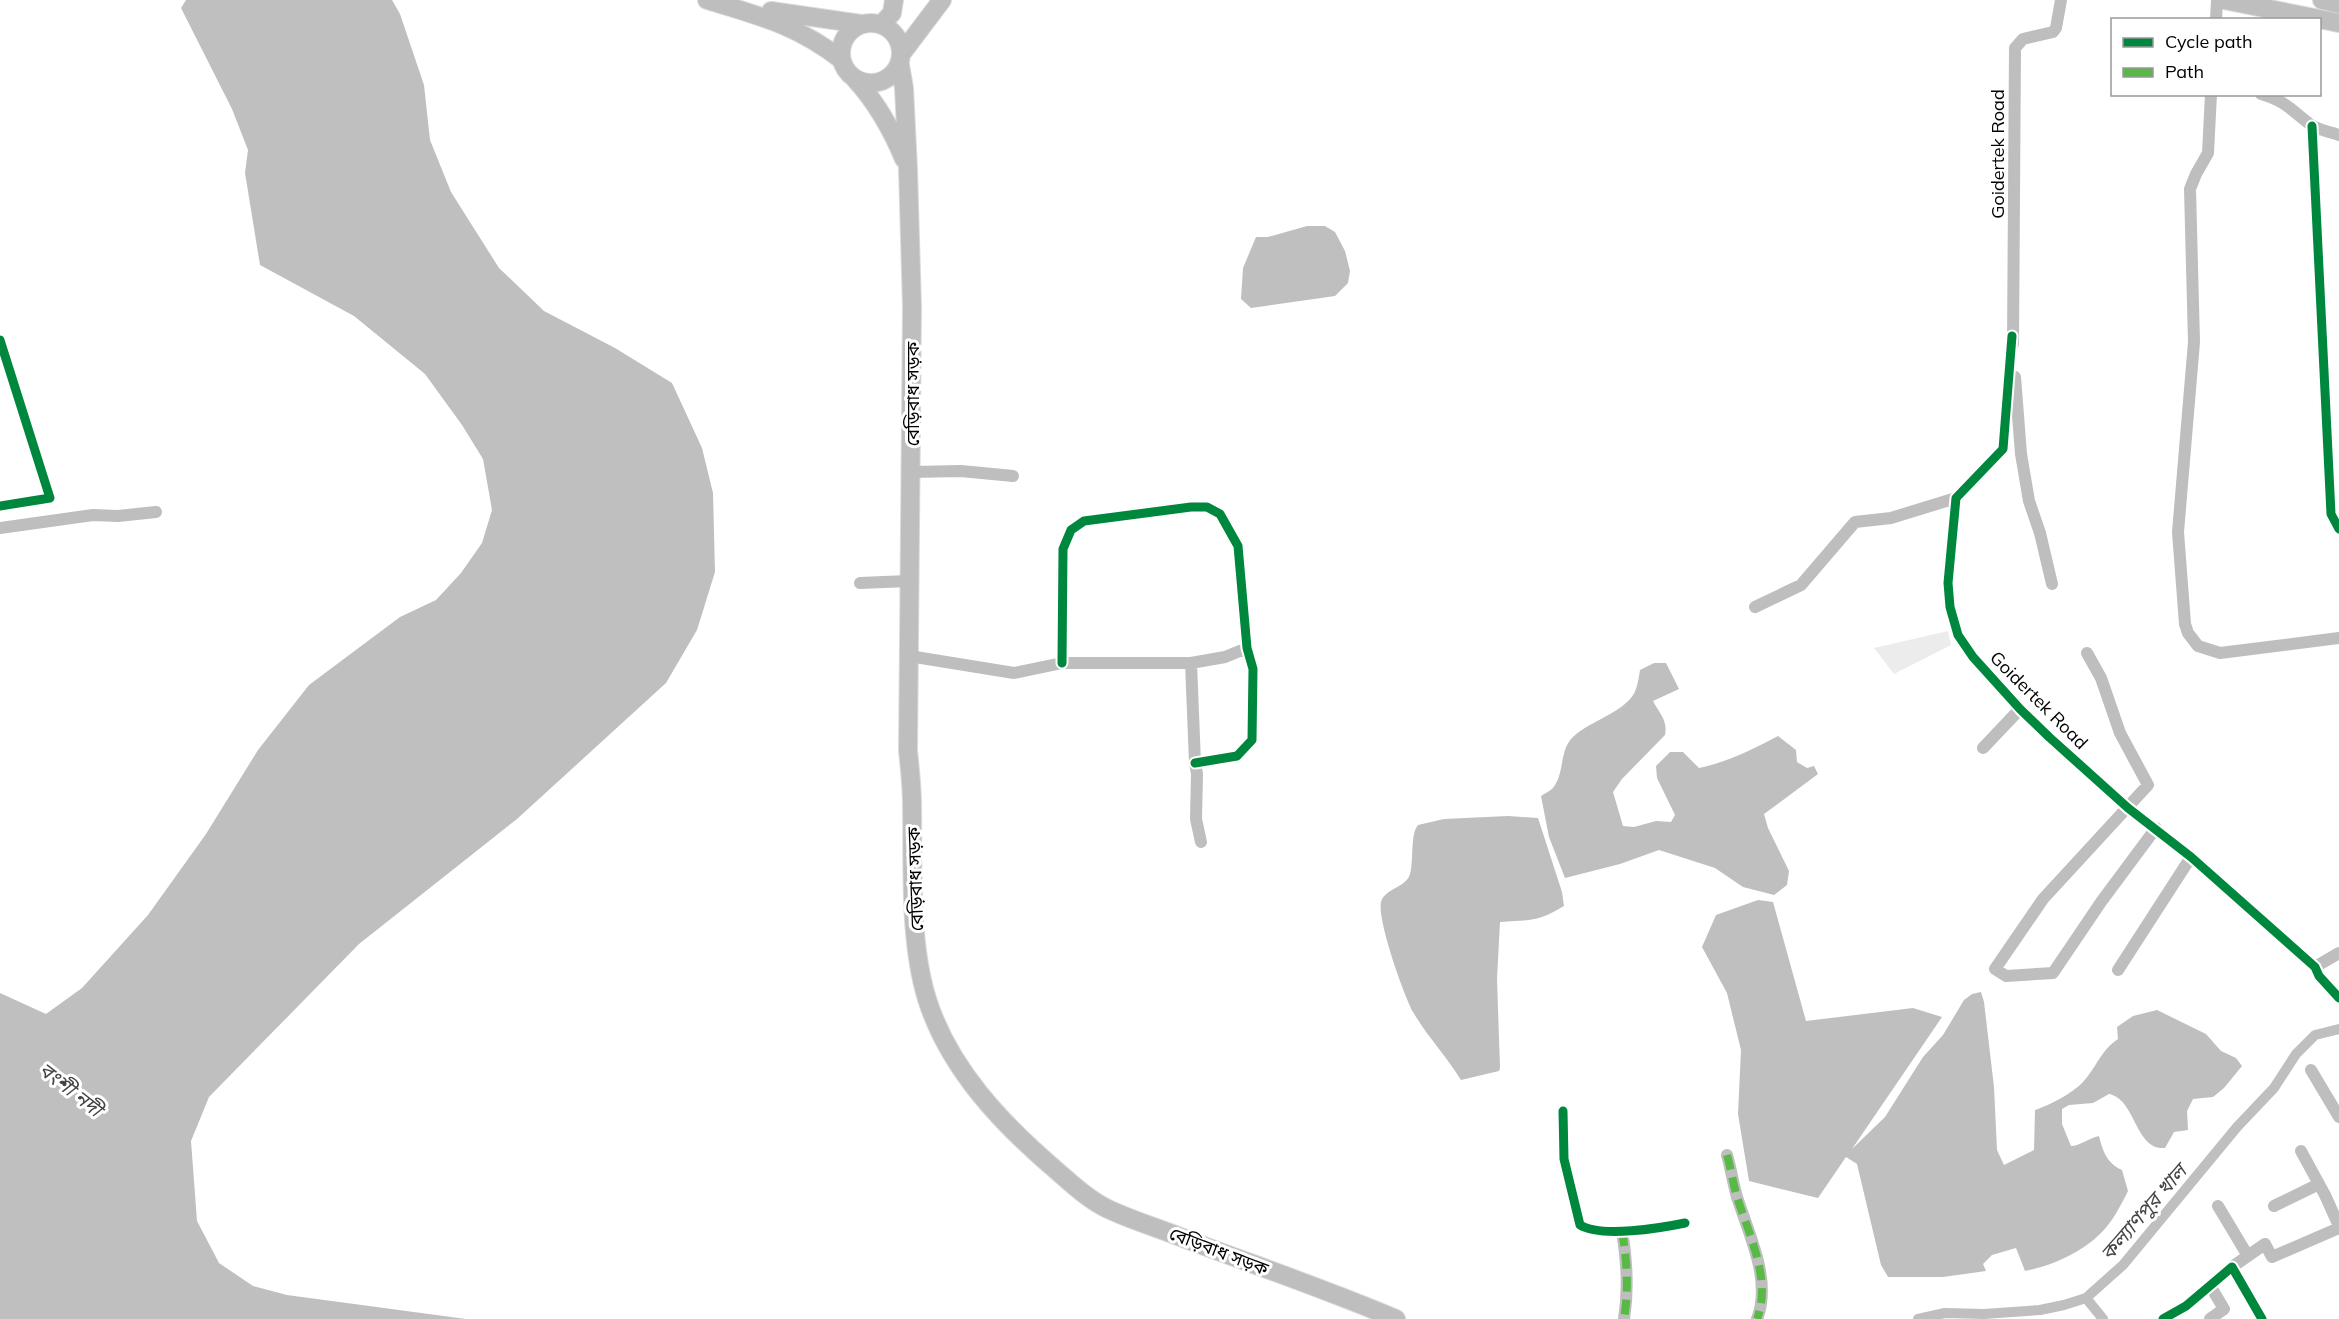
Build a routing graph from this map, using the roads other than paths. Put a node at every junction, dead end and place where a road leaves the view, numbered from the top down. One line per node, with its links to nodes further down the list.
1 (706, 0): 17 (highway)
2 (728, 0): 14 (highway)
3 (894, 0): 15 (highway)
4 (942, 0): 16 (highway)
5 (2061, 0): 24 (street, Goidertek Road)
6 (2217, 0): 10 (street)
7 (2224, 0): 11 (highway)
8 (2322, 0): 9 (highway)
9 (2339, 4)
10 (2216, 18)
11 (2314, 18)
12 (2321, 19): 13 (highway)
13 (2339, 23)
14 (861, 24): 15 (highway); 17 (highway)
15 (882, 24): 16 (highway)
16 (901, 59): 18 (highway); 23 (highway, বেড়িবাধ সড়ক)
17 (842, 60): 18 (highway)
18 (855, 79): 23 (highway, বেড়িবাধ সড়ক)
19 (2211, 96): 39 (street)
20 (2268, 96): 21 (street)
21 (2312, 126): 22 (street); 34 (street)
22 (2339, 135)
23 (908, 169): 26 (highway, বেড়িবাধ সড়ক)
24 (2012, 336): 29 (street, Goidertek Road); 37 (street, Goidertek Road)
25 (0, 340): 28 (street)
26 (912, 472): 27 (street); 35 (highway, বেড়িবাধ সড়ক)
27 (1013, 476)
28 (50, 498): 30 (street); 32 (street)
29 (1956, 498): 38 (street); 45 (street, Goidertek Road)
30 (0, 506)
31 (156, 512): 32 (street)
32 (56, 520): 33 (street)
33 (0, 528)
34 (2339, 529)
35 (908, 581): 36 (street); 42 (highway, বেড়িবাধ সড়ক)
36 (860, 583)
37 (2052, 584)
38 (1755, 607)
39 (2339, 638)
40 (1246, 648): 43 (street); 44 (street); 47 (street)
41 (2087, 653): 48 (street)
42 (909, 656): 43 (street); 70 (highway, বেড়িবাধ সড়ক)
43 (1062, 663): 44 (street)
44 (1191, 663): 47 (street)
45 (2019, 710): 46 (street); 48 (street, Goidertek Road)
46 (1983, 748)
47 (1195, 763): 50 (street)
48 (2128, 808): 49 (street, Goidertek Road); 49 (street)
49 (2156, 828): 51 (street, Goidertek Road)
50 (1201, 842)
51 (2191, 856): 53 (street, Goidertek Road); 54 (street)
52 (2339, 953): 53 (street)
53 (2315, 967): 55 (street, Goidertek Road)
54 (2118, 970)
55 (2339, 998)
56 (2311, 1070): 58 (street)
57 (1563, 1111): 66 (street)
58 (2339, 1117)
59 (2301, 1151): 61 (street)
60 (1727, 1155): 72 (street)
61 (2319, 1184): 63 (street); 65 (street)
62 (2218, 1206): 67 (street)
63 (2274, 1206)
64 (1685, 1223): 66 (street)
65 (2339, 1227): 67 (street)
66 (1622, 1231): 71 (street)
67 (2248, 1256): 68 (street)
68 (2232, 1267): 69 (street); 75 (street)
69 (2211, 1287): 73 (street); 74 (street)
70 (1396, 1319)
71 (1624, 1319)
72 (1757, 1319)
73 (2163, 1319)
74 (2210, 1319)
75 (2262, 1319)

